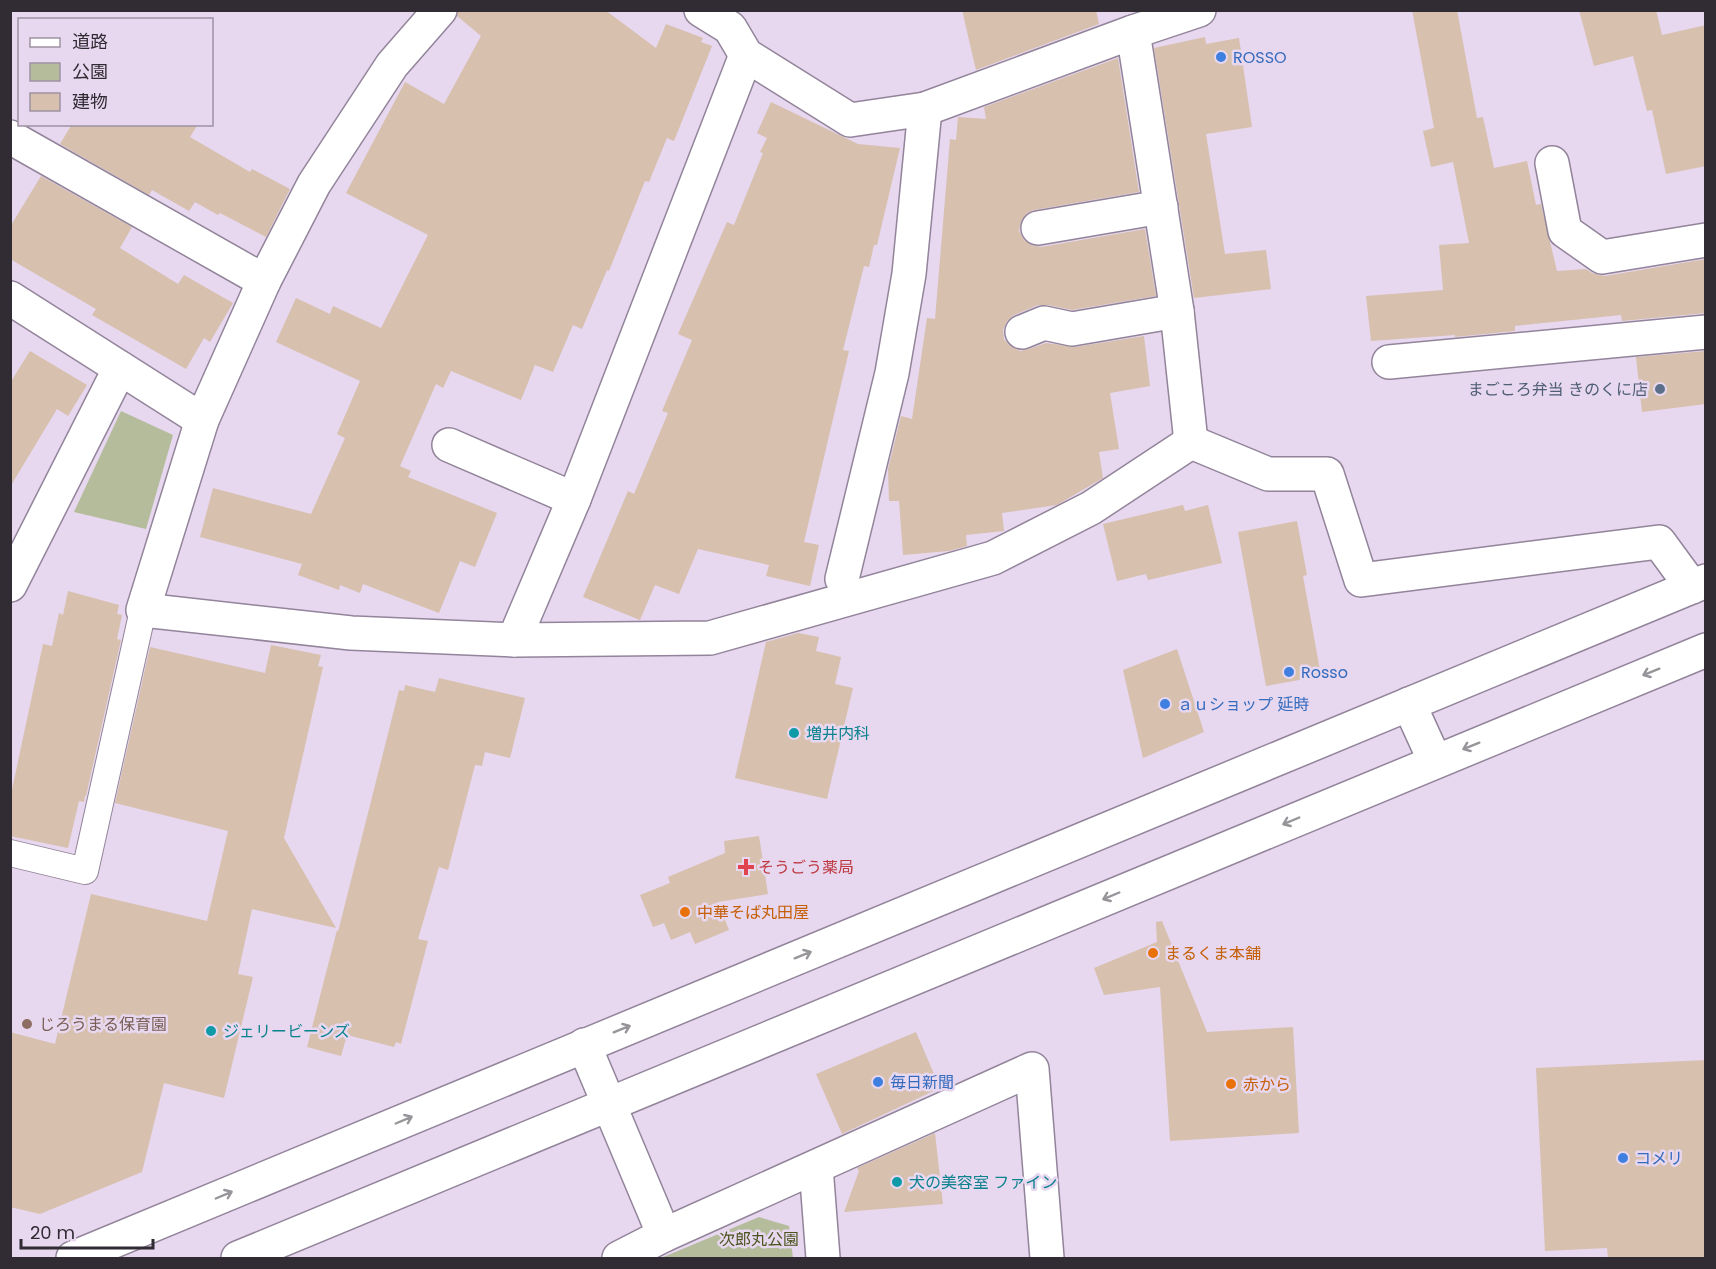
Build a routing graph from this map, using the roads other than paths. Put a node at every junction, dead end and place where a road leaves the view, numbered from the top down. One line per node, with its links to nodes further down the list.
1 (440, 10): 13 (street)
2 (701, 10): 6 (street)
3 (1199, 10): 4 (street)
4 (1166, 16): 5 (street)
5 (1133, 32): 7 (street); 10 (street)
6 (746, 55): 7 (street); 23 (street)
7 (925, 108): 24 (street)
8 (10, 137): 13 (street)
9 (1552, 163): 12 (street)
10 (1161, 207): 11 (street); 15 (street)
11 (1038, 228)
12 (1706, 240)
13 (264, 281): 20 (street)
14 (10, 298): 19 (street)
15 (1177, 311): 16 (street); 21 (street)
16 (1022, 332)
17 (1706, 332): 18 (street)
18 (1389, 362)
19 (120, 368): 20 (street); 26 (street)
20 (202, 420): 27 (street)
21 (1191, 442): 25 (street); 28 (street)
22 (449, 446): 23 (street)
23 (574, 499): 28 (street)
24 (842, 579)
25 (1699, 584): 30 (street)
26 (10, 585)
27 (143, 610): 28 (street); 32 (lane)
28 (514, 640)
29 (1706, 650): 31 (street, one-way to 31)
30 (1409, 704): 31 (street); 33 (street, one-way to 30)
31 (1435, 761): 34 (street, one-way to 34)
32 (10, 853)
33 (584, 1045): 34 (street); 37 (street, one-way to 33)
34 (609, 1104): 36 (street); 38 (street)
35 (816, 1167): 36 (street); 40 (street); 41 (street)
36 (664, 1235): 39 (street)
37 (73, 1258)
38 (238, 1258)
39 (619, 1258)
40 (824, 1258)
41 (1047, 1258)

